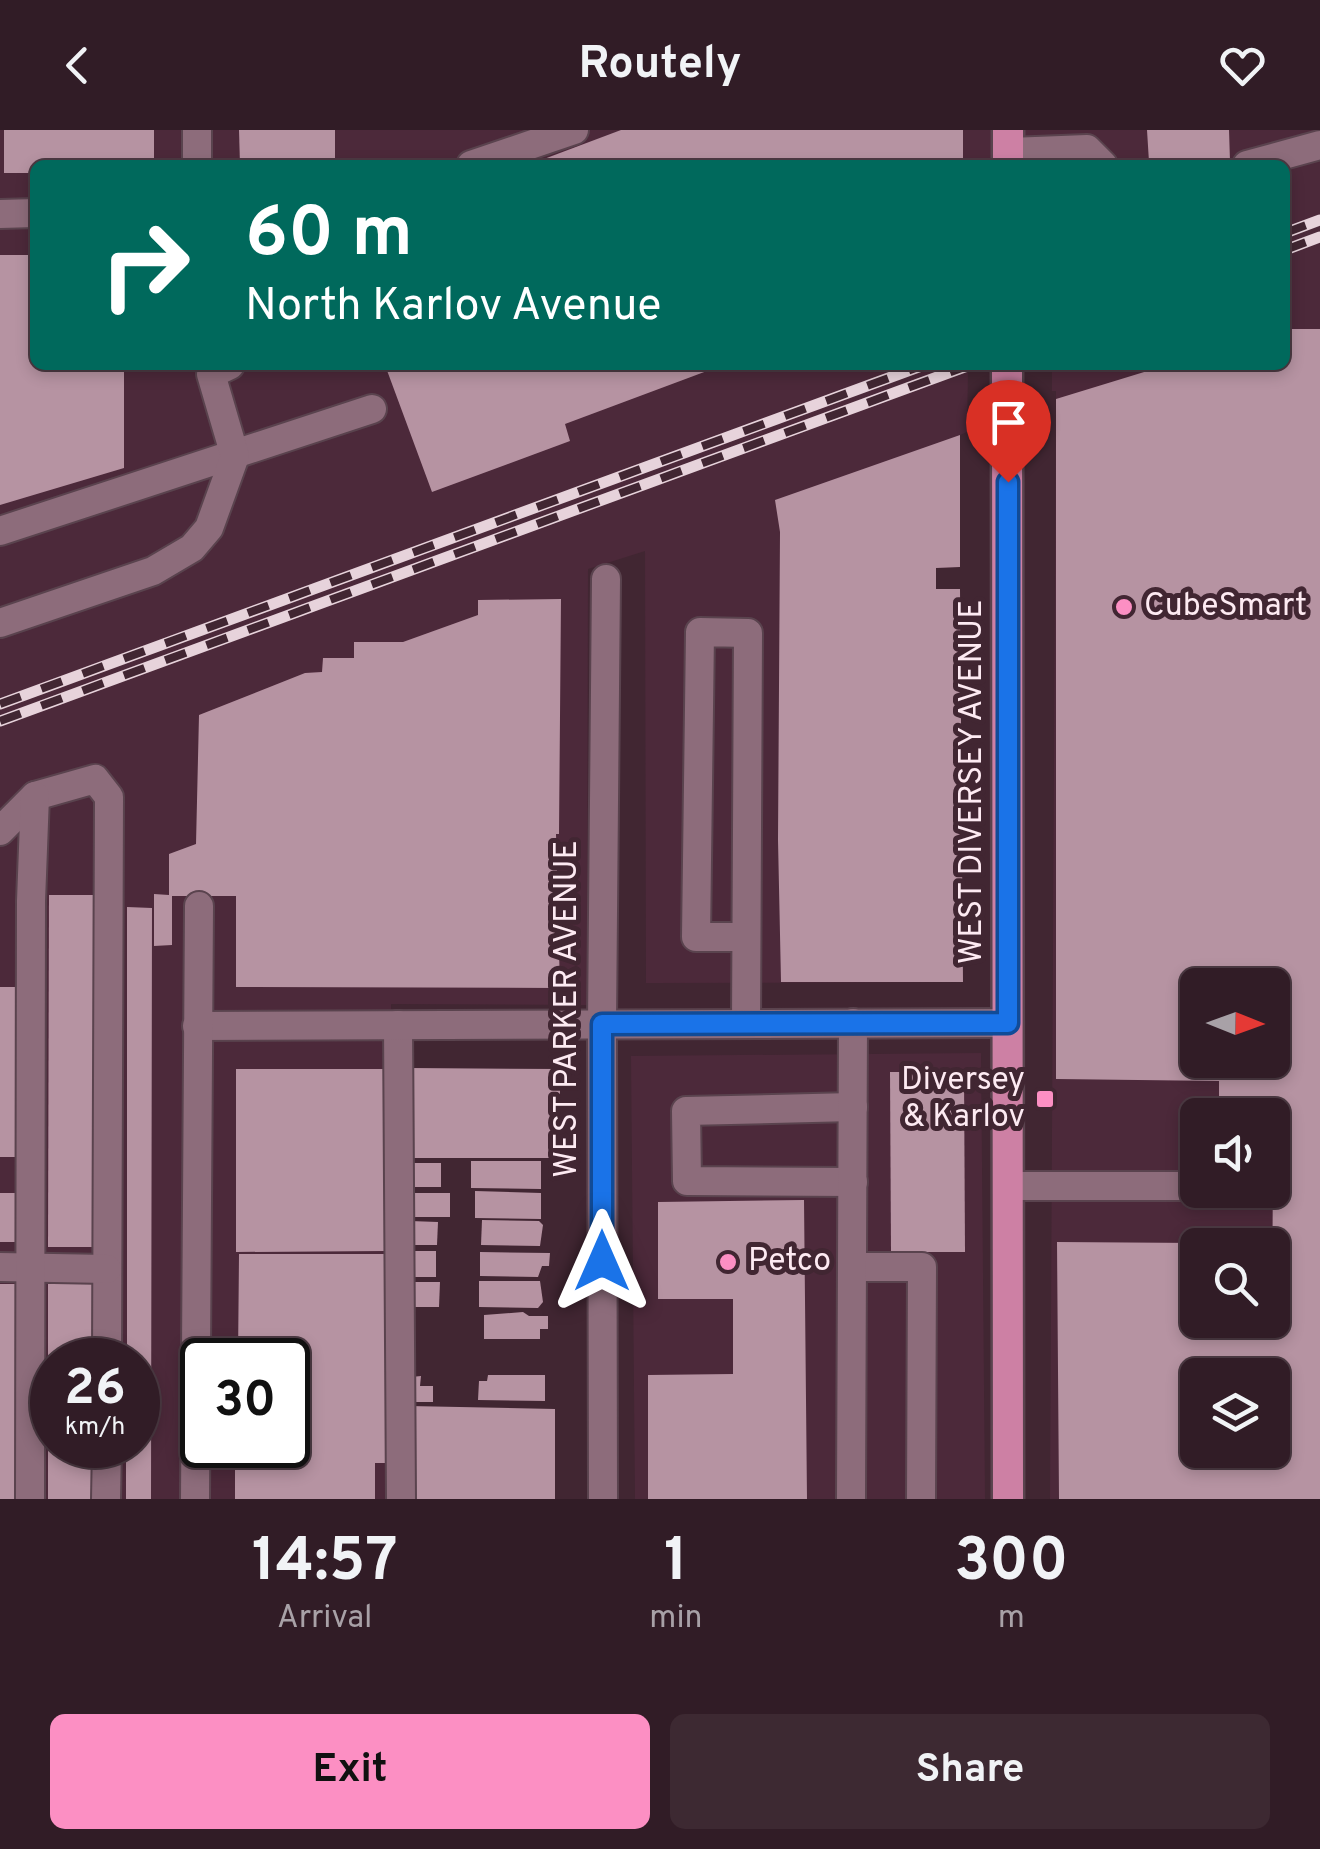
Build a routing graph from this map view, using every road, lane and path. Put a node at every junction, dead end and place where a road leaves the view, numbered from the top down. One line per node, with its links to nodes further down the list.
1 (198, 130): 5 (street)
2 (574, 130): 6 (street)
3 (1320, 145): 8 (street)
4 (1008, 149): 7 (street)
5 (198, 160)
6 (486, 160)
7 (1098, 160)
8 (1265, 160)
9 (30, 213): 10 (street)
10 (0, 214)
11 (219, 370): 14 (street)
12 (1008, 370): 22 (main road, WEST DIVERSEY AVENUE)
13 (372, 409): 14 (street)
14 (235, 456): 15 (street); 17 (street)
15 (0, 531)
16 (606, 579): 23 (street, WEST PARKER AVENUE)
17 (0, 623)
18 (35, 796): 19 (street); 34 (street); 35 (street)
19 (0, 831)
20 (199, 906): 27 (street)
21 (744, 937): 21 (street); 24 (street)
22 (1008, 1023): 25 (street); 30 (main road, WEST DIVERSEY AVENUE)
23 (602, 1024): 24 (street); 26 (street); 42 (street, WEST PARKER AVENUE)
24 (746, 1024): 25 (street)
25 (853, 1024): 28 (street)
26 (398, 1025): 27 (street); 41 (street)
27 (197, 1026): 40 (street)
28 (852, 1106): 29 (street); 29 (street)
29 (852, 1182): 33 (street)
30 (1008, 1186): 31 (street); 45 (main road, WEST DIVERSEY AVENUE)
31 (1180, 1186)
32 (0, 1267): 34 (street)
33 (852, 1267): 43 (street); 44 (street)
34 (31, 1268): 35 (street); 38 (street)
35 (108, 1269): 36 (street)
36 (107, 1338)
37 (106, 1468): 39 (street)
38 (30, 1499)
39 (106, 1499)
40 (195, 1499)
41 (401, 1499)
42 (602, 1499)
43 (851, 1499)
44 (921, 1499)
45 (1008, 1499)

